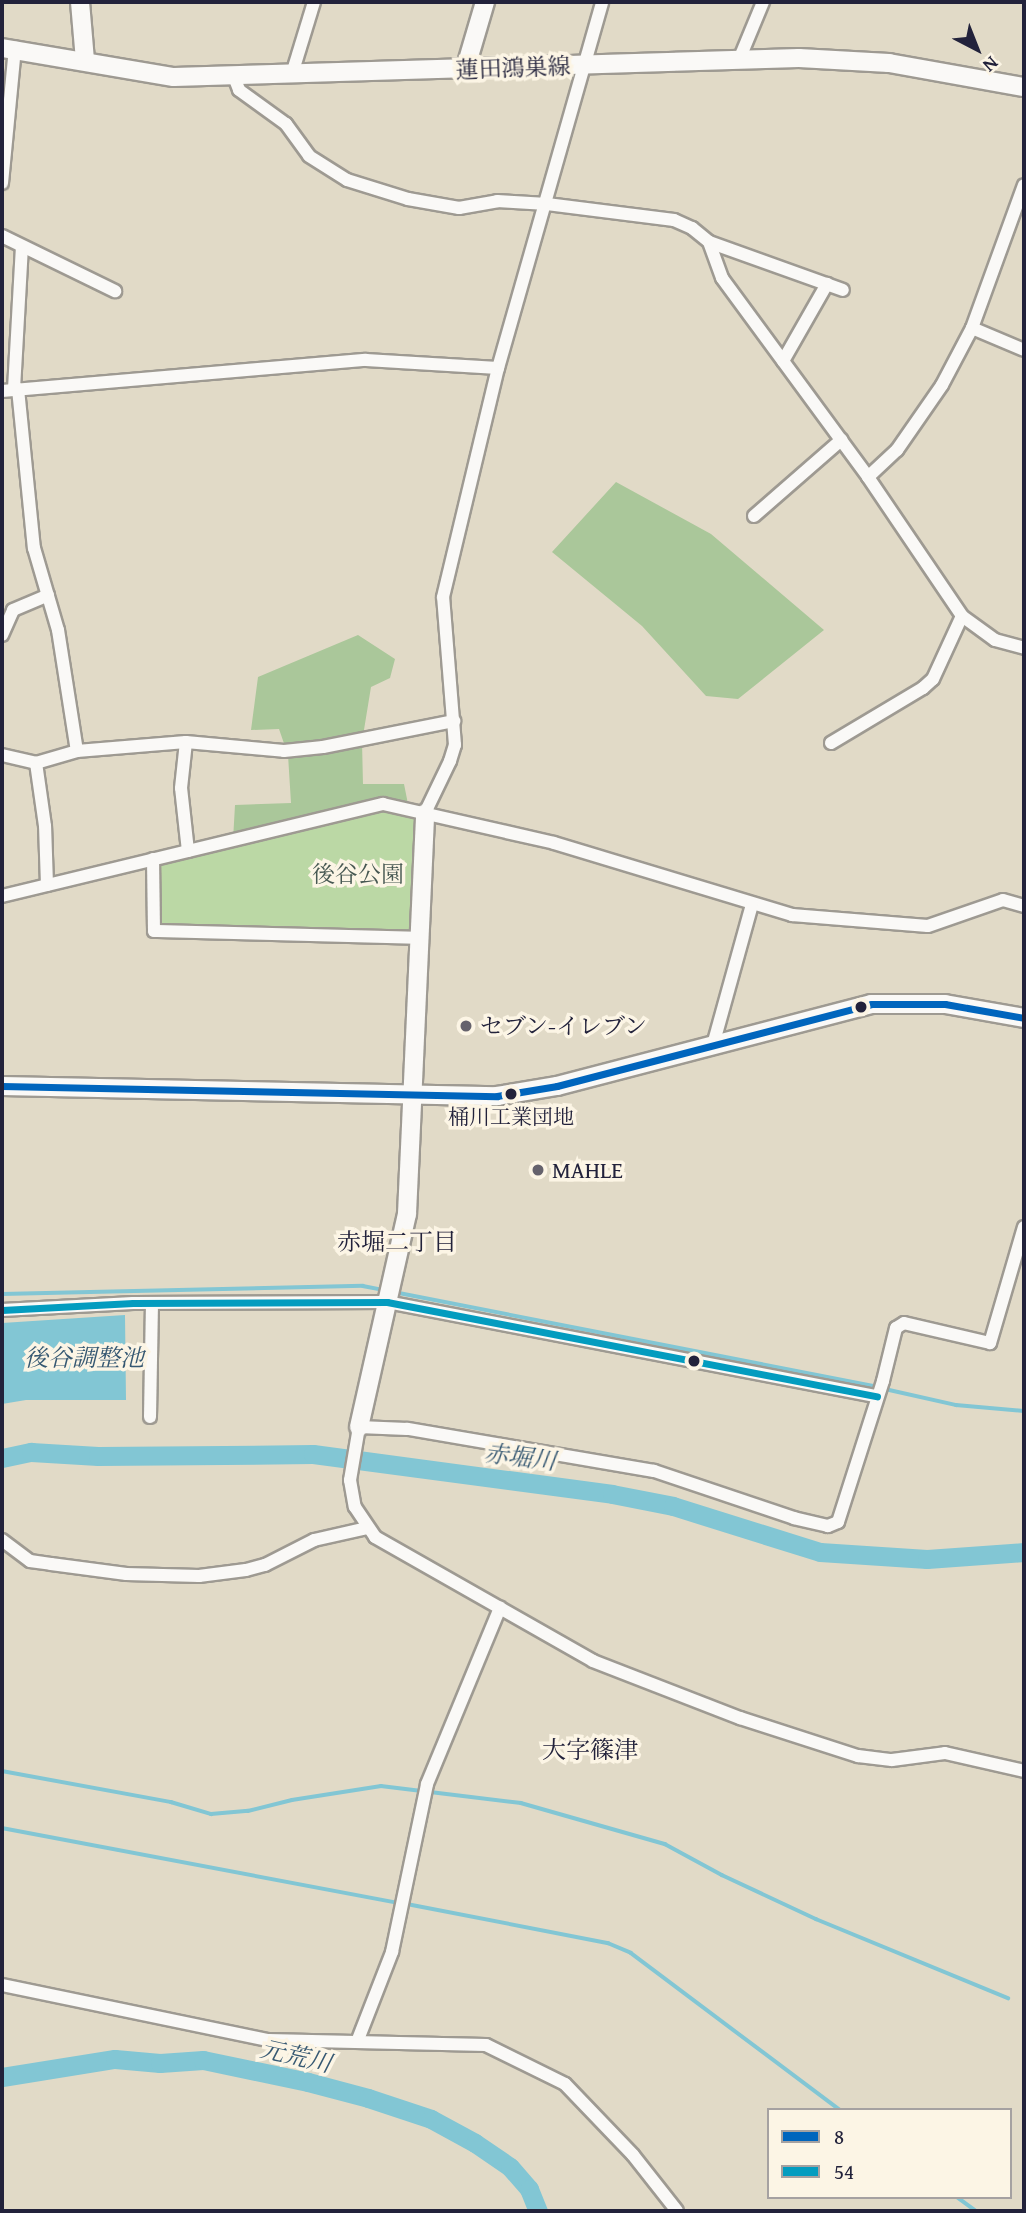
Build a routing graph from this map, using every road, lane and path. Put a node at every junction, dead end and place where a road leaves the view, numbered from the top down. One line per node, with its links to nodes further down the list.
1 (80, 2): 7 (street)
2 (314, 2): 12 (street)
3 (485, 2): 10 (street)
4 (602, 2): 9 (street)
5 (763, 2): 8 (street)
6 (8, 48): 7 (street, 蓮田鴻巣線); 14 (street)
7 (85, 60): 11 (street, 蓮田鴻巣線)
8 (739, 60): 9 (street, 蓮田鴻巣線); 13 (street, 蓮田鴻巣線)
9 (584, 66): 10 (street, 蓮田鴻巣線); 16 (street)
10 (465, 70): 12 (street, 蓮田鴻巣線)
11 (233, 74): 12 (street, 蓮田鴻巣線); 16 (street)
12 (292, 75)
13 (1024, 87)
14 (2, 183)
15 (1024, 185): 23 (street)
16 (547, 204): 18 (street); 26 (street)
17 (2, 236): 19 (street)
18 (709, 242): 20 (street); 25 (street)
19 (22, 247): 22 (street); 27 (street)
20 (827, 284): 21 (street); 25 (street)
21 (844, 290)
22 (115, 291)
23 (972, 328): 24 (street); 29 (street)
24 (1024, 350)
25 (783, 362): 28 (street)
26 (498, 368): 27 (street); 35 (street)
27 (11, 390): 31 (street)
28 (841, 440): 29 (street); 30 (street)
29 (868, 477): 32 (street)
30 (754, 516)
31 (48, 595): 33 (street); 38 (street)
32 (962, 616): 34 (street); 37 (street)
33 (2, 635)
34 (1024, 648)
35 (454, 721): 36 (street); 41 (street)
36 (186, 742): 38 (street); 42 (street)
37 (831, 743)
38 (77, 751): 40 (street)
39 (2, 755): 40 (street)
40 (36, 763): 44 (street)
41 (425, 813): 42 (street); 46 (street); 48 (street)
42 (188, 851): 43 (street)
43 (153, 859): 44 (street); 48 (street)
44 (47, 885): 45 (street)
45 (2, 896)
46 (752, 904): 47 (street); 50 (street)
47 (1024, 906)
48 (419, 938): 52 (street)
49 (1024, 1018): 50 (street)
50 (713, 1045): 52 (street)
51 (2, 1086): 52 (street)
52 (411, 1096): 54 (street)
53 (1024, 1227): 57 (street)
54 (387, 1303): 55 (street); 57 (street); 59 (street)
55 (152, 1305): 56 (street); 58 (street)
56 (2, 1310)
57 (877, 1396): 59 (street)
58 (150, 1416)
59 (359, 1427): 60 (street)
60 (367, 1528): 61 (street); 62 (street)
61 (2, 1540)
62 (500, 1608): 63 (street); 65 (street)
63 (1024, 1772)
64 (2, 1985): 65 (street)
65 (357, 2042): 66 (street)
66 (677, 2211)

